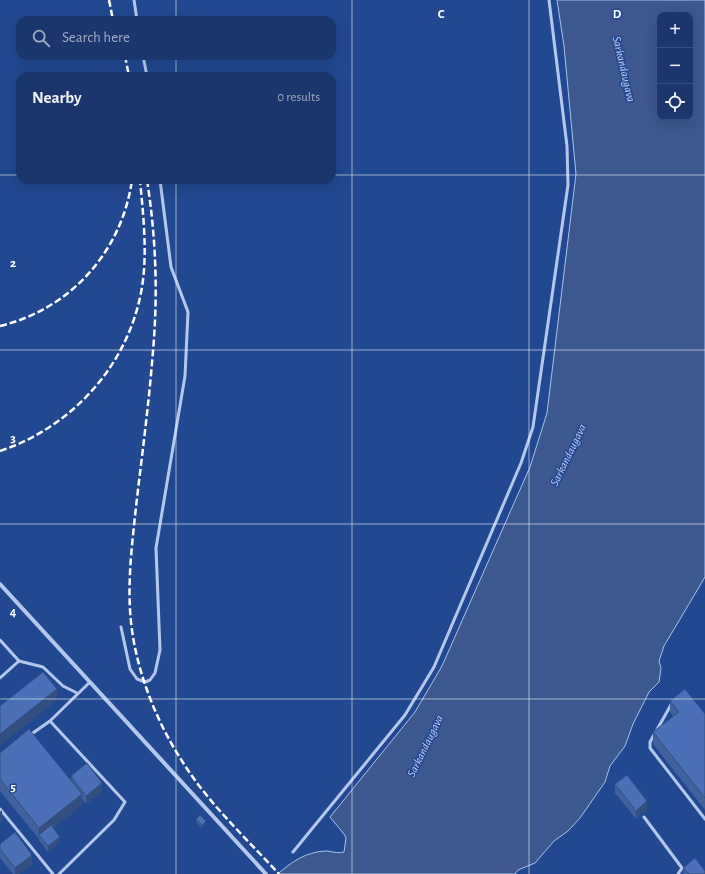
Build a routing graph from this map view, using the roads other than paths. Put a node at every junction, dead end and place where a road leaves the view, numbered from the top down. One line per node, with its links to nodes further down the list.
1 (134, 0): 3 (lane)
2 (549, 0): 20 (lane)
3 (136, 16)
4 (144, 60): 5 (lane)
5 (146, 72)
6 (161, 184): 8 (lane)
7 (0, 584): 12 (street)
8 (121, 627)
9 (0, 640): 10 (lane)
10 (19, 661): 11 (lane); 13 (lane)
11 (0, 678)
12 (90, 682): 13 (lane); 23 (street)
13 (77, 693): 15 (lane)
14 (674, 699): 19 (lane)
15 (50, 721): 16 (lane); 22 (lane)
16 (25, 739)
17 (0, 809): 21 (lane)
18 (644, 817): 24 (lane)
19 (705, 819)
20 (293, 852)
21 (53, 874)
22 (59, 874)
23 (266, 874)
24 (678, 874)

